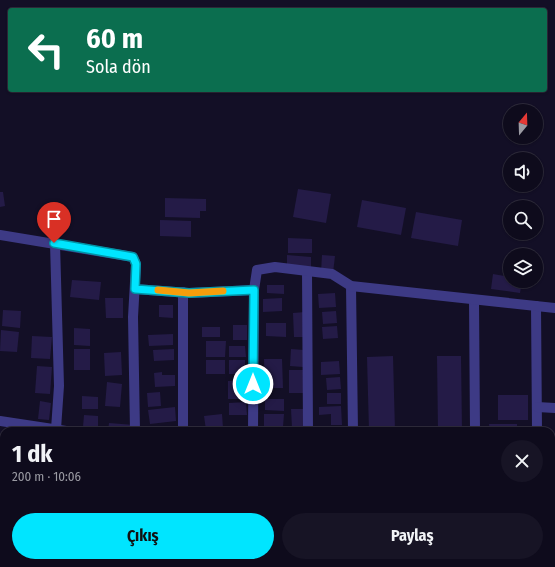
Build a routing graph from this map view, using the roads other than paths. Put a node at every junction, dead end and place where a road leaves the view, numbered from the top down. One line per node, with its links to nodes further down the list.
1 (0, 235): 2 (street)
2 (54, 243): 5 (street); 15 (street)
3 (308, 272): 4 (street); 6 (street); 19 (street)
4 (351, 286): 8 (street); 20 (street)
5 (135, 289): 7 (street); 16 (street)
6 (254, 290): 7 (street); 18 (street)
7 (183, 292): 17 (street)
8 (474, 300): 9 (street); 21 (street)
9 (536, 306): 10 (street); 11 (street)
10 (555, 308)
11 (537, 406): 12 (street); 22 (street)
12 (555, 408)
13 (0, 421): 14 (street)
14 (41, 427)
15 (61, 427)
16 (135, 427)
17 (183, 427)
18 (253, 427)
19 (308, 427)
20 (353, 427)
21 (475, 427)
22 (537, 427)

